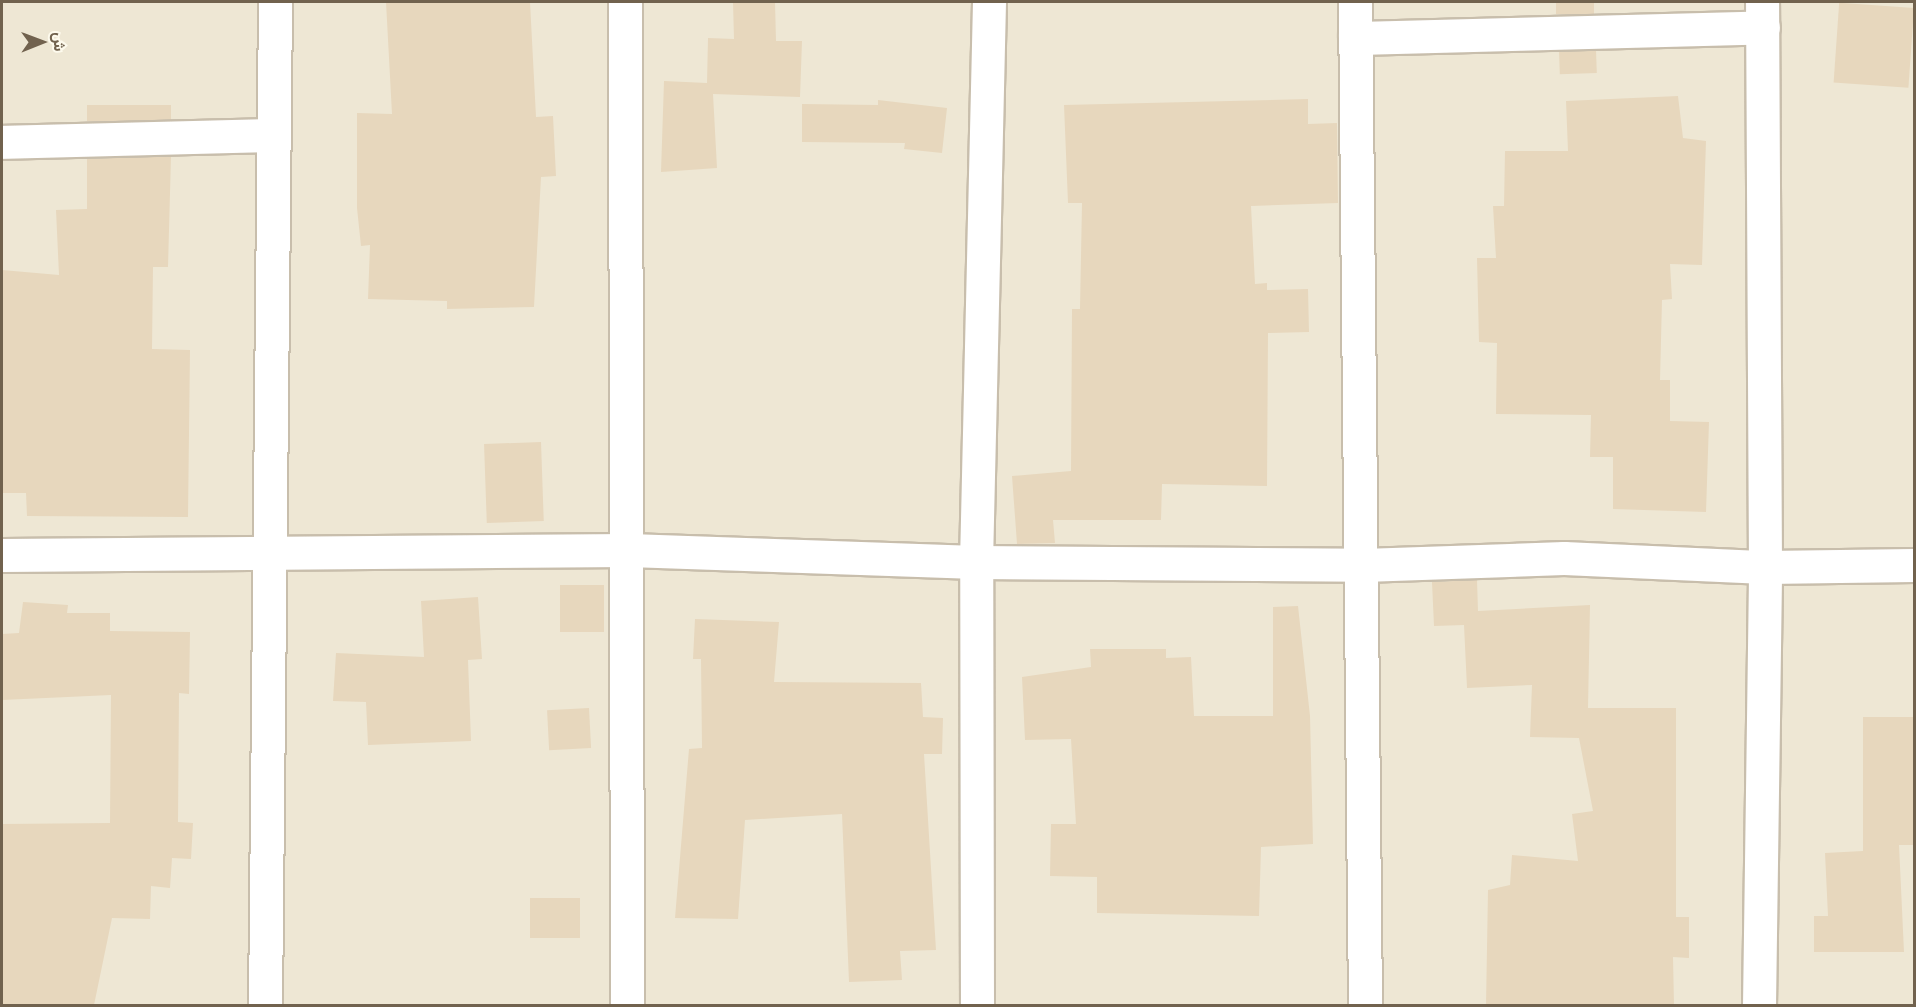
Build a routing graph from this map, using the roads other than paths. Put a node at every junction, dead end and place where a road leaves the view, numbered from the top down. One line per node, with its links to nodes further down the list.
1 (275, 2): 7 (street)
2 (625, 2): 9 (street)
3 (989, 2): 12 (street)
4 (1355, 2): 6 (street)
5 (1762, 14): 6 (street); 15 (street)
6 (1355, 38): 14 (street)
7 (274, 135): 8 (street); 11 (street)
8 (2, 142)
9 (629, 550): 11 (street); 12 (street); 17 (street)
10 (2, 555): 11 (street)
11 (270, 555): 16 (street)
12 (976, 562): 14 (street); 18 (street)
13 (1914, 565): 15 (street)
14 (1363, 566): 15 (street); 19 (street)
15 (1765, 567): 20 (street)
16 (265, 1005)
17 (627, 1005)
18 (976, 1005)
19 (1365, 1005)
20 (1759, 1005)

